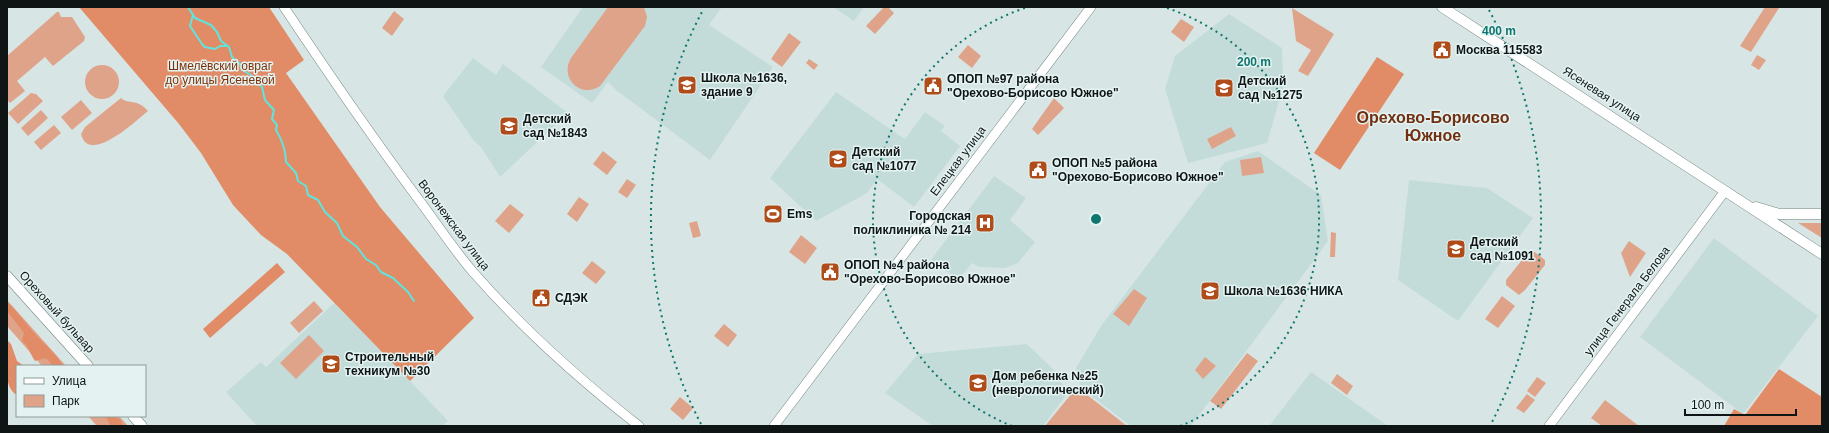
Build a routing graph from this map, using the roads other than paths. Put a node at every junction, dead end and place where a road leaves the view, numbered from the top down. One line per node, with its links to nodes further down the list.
1 (284, 7): 12 (street, Воронежская улица)
2 (1091, 7): 13 (street, Елецкая улица)
3 (1442, 7): 4 (main road, Ясеневая улица)
4 (1725, 191): 5 (main road, Ясеневая улица); 14 (street, улица Генерала Белова)
5 (1746, 205): 6 (main road, Ясеневая улица); 7 (main road, Ясеневая улица)
6 (1822, 214)
7 (1822, 254)
8 (7, 276): 9 (main road, Ореховый бульвар)
9 (87, 365)
10 (134, 417): 11 (main road)
11 (142, 426)
12 (639, 426)
13 (774, 426)
14 (1549, 426)

